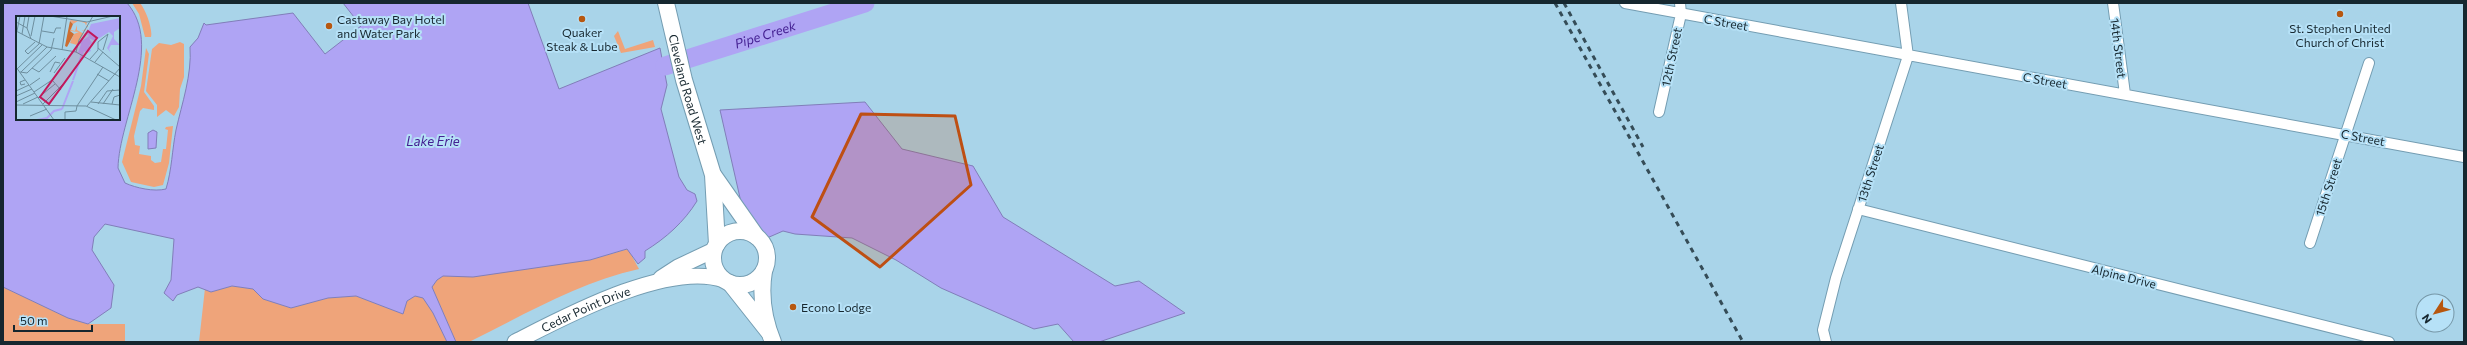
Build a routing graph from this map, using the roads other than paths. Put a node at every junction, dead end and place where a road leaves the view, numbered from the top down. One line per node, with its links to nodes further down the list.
1 (666, 3): 13 (main road, Cleveland Road West)
2 (1625, 3): 6 (street, C Street)
3 (1680, 3): 6 (street, 12th Street)
4 (1901, 3): 7 (street, 13th Street)
5 (2113, 3): 9 (street, 14th Street)
6 (1681, 14): 7 (street, C Street); 10 (street, 12th Street)
7 (1908, 56): 9 (street, C Street); 14 (street, 13th Street)
8 (2369, 63): 11 (street, 15th Street)
9 (2125, 94): 11 (street, C Street)
10 (1659, 112)
11 (2346, 134): 12 (street, C Street); 16 (street, 15th Street)
12 (2464, 157)
13 (713, 175): 15 (main road, Cleveland Road West); 17 (main road, Cleveland Road West)
14 (1858, 209): 23 (street, 13th Street); 24 (street, Alpine Drive)
15 (756, 236): 17 (main road); 18 (main road)
16 (2310, 244)
17 (715, 247): 19 (main road, Cedar Point Drive); 20 (main road)
18 (764, 271): 20 (main road); 21 (main road)
19 (657, 281): 20 (main road, Cedar Point Drive); 22 (main road, Cedar Point Drive)
20 (727, 281): 21 (main road)
21 (771, 337)
22 (515, 342)
23 (1826, 342)
24 (2389, 342)

